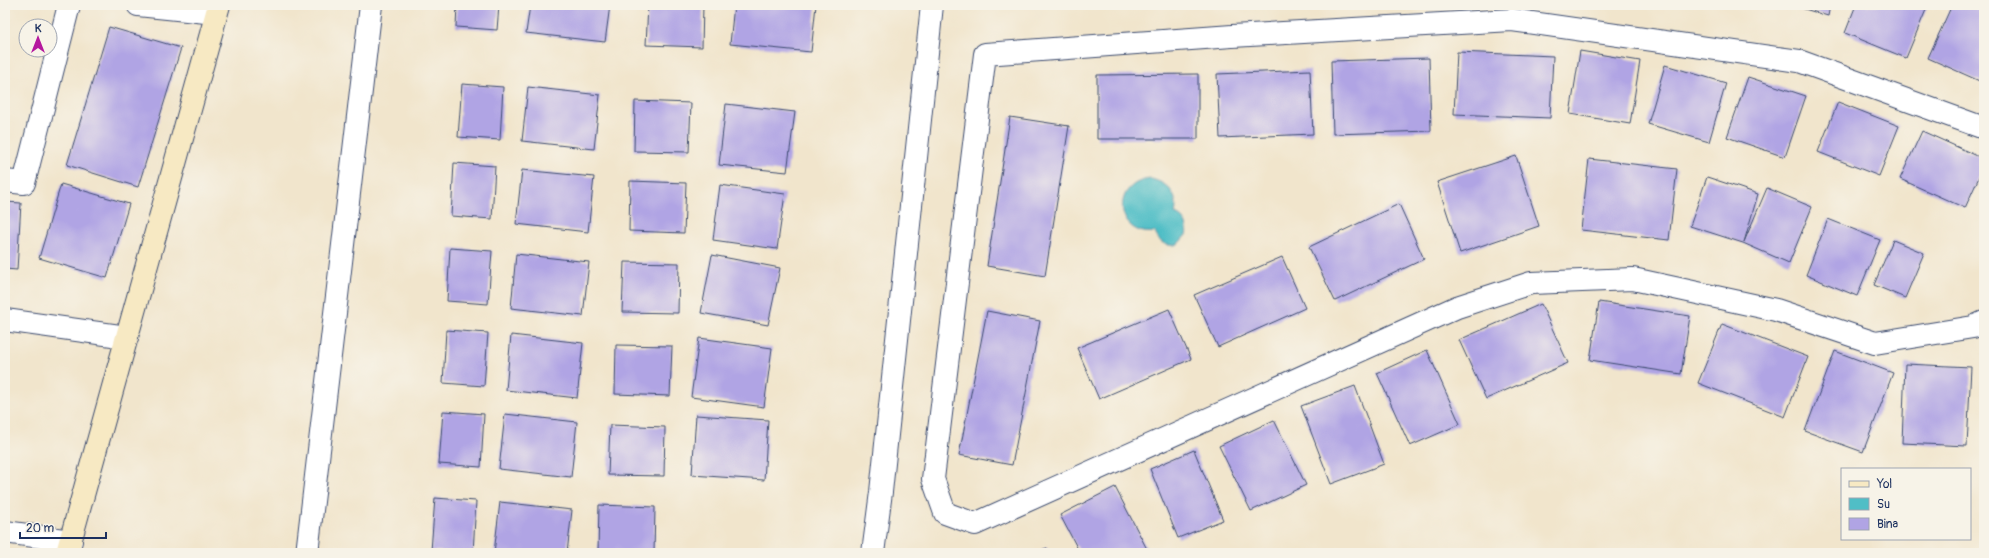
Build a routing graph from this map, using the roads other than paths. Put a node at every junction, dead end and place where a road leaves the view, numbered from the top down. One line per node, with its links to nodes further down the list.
1 (69, 5): 7 (street)
2 (138, 5): 5 (street)
3 (371, 5): 13 (street)
4 (932, 5): 14 (street)
5 (218, 9): 10 (street)
6 (1984, 128): 9 (street)
7 (5, 181)
8 (5, 320): 10 (street)
9 (1984, 322)
10 (127, 337): 12 (street)
11 (5, 532): 12 (street)
12 (69, 547)
13 (307, 553)
14 (873, 553)

